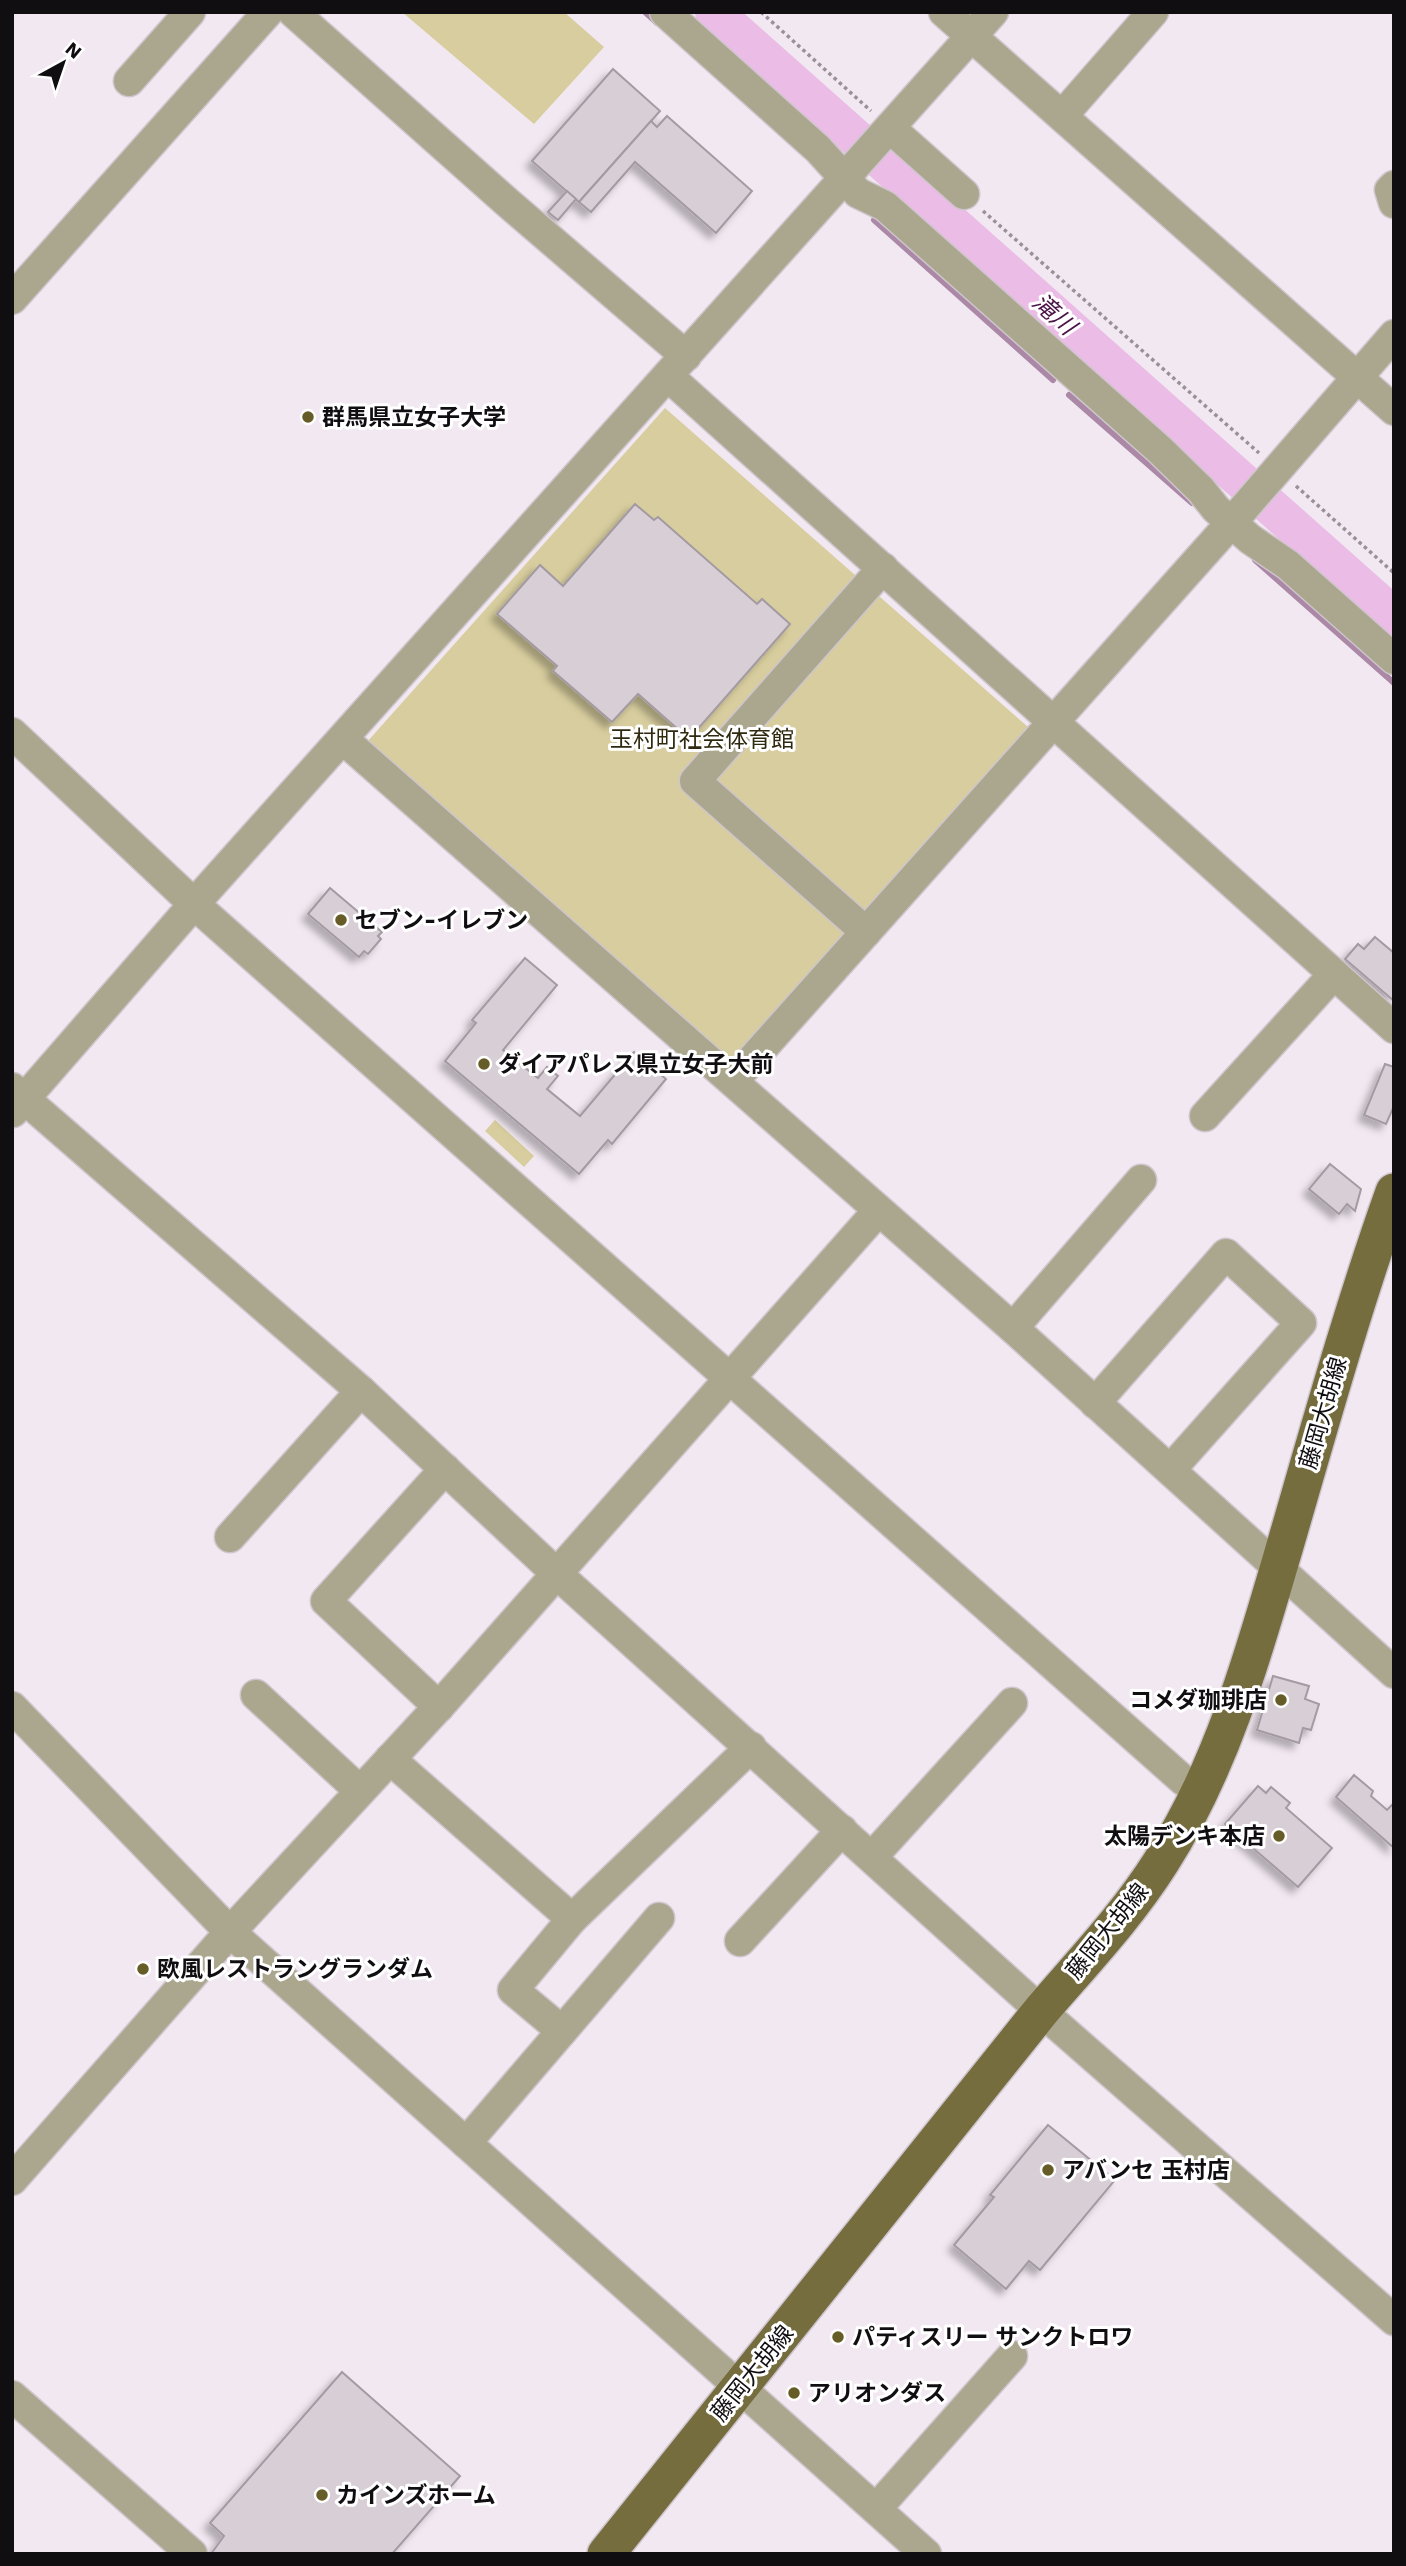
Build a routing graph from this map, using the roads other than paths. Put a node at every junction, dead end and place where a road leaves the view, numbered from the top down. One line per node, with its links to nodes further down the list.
1 (190, 12): 9 (street)
2 (268, 12): 16 (street)
3 (293, 12): 18 (street)
4 (665, 12): 12 (street)
5 (944, 12): 8 (street)
6 (993, 12): 8 (street)
7 (1153, 12): 10 (street)
8 (971, 37): 10 (street); 11 (street)
9 (129, 80)
10 (1062, 116): 19 (street)
11 (889, 130): 12 (street); 14 (street)
12 (849, 176): 18 (street); 21 (street)
13 (1394, 186): 15 (street)
14 (964, 194)
15 (1394, 203)
16 (12, 299)
17 (1394, 335): 19 (street)
18 (677, 366): 22 (street); 26 (street)
19 (1358, 377): 20 (street); 21 (street)
20 (1394, 410)
21 (1235, 519): 23 (street); 24 (street)
22 (883, 568): 24 (street); 28 (street)
23 (1394, 659)
24 (1053, 723): 28 (street); 29 (street)
25 (12, 733): 27 (street)
26 (344, 740): 27 (street); 31 (street)
27 (194, 904): 32 (street); 38 (street)
28 (866, 932): 31 (street)
29 (1334, 974): 30 (street); 33 (street)
30 (1394, 1028)
31 (733, 1081): 36 (street)
32 (16, 1099): 39 (street)
33 (1205, 1116)
34 (1141, 1180): 37 (street)
35 (1394, 1192): 44 (main road, 藤岡大胡線)
36 (878, 1211): 37 (street); 38 (street)
37 (1013, 1328): 40 (street)
38 (729, 1379): 45 (street); 53 (street)
39 (361, 1391): 41 (street); 43 (street)
40 (1095, 1403): 42 (street); 42 (street)
41 (446, 1469): 45 (street); 50 (street)
42 (1171, 1469): 44 (street)
43 (230, 1537)
44 (1278, 1570): 46 (street); 53 (main road, 藤岡大胡線)
45 (556, 1573): 50 (street); 51 (street)
46 (1394, 1673)
47 (256, 1695): 54 (street)
48 (1012, 1703): 56 (street)
49 (12, 1707): 59 (street)
50 (439, 1707): 52 (street)
51 (751, 1747): 55 (street); 58 (street)
52 (390, 1759): 54 (street); 58 (street)
53 (1200, 1790): 61 (main road, 藤岡大胡線)
54 (360, 1791): 59 (street)
55 (842, 1829): 56 (street); 60 (street)
56 (872, 1857): 61 (street)
57 (659, 1918): 62 (street)
58 (572, 1919): 62 (street)
59 (230, 1932): 63 (street); 64 (street)
60 (740, 1941)
61 (1041, 2011): 65 (street); 67 (main road, 藤岡大胡線)
62 (562, 2031): 63 (street)
63 (466, 2143): 67 (street)
64 (12, 2180)
65 (1394, 2320)
66 (1012, 2356): 69 (street)
67 (741, 2388): 69 (street); 71 (main road, 藤岡大胡線)
68 (12, 2396): 70 (street)
69 (876, 2509): 72 (street)
70 (192, 2554)
71 (606, 2554)
72 (926, 2554)

